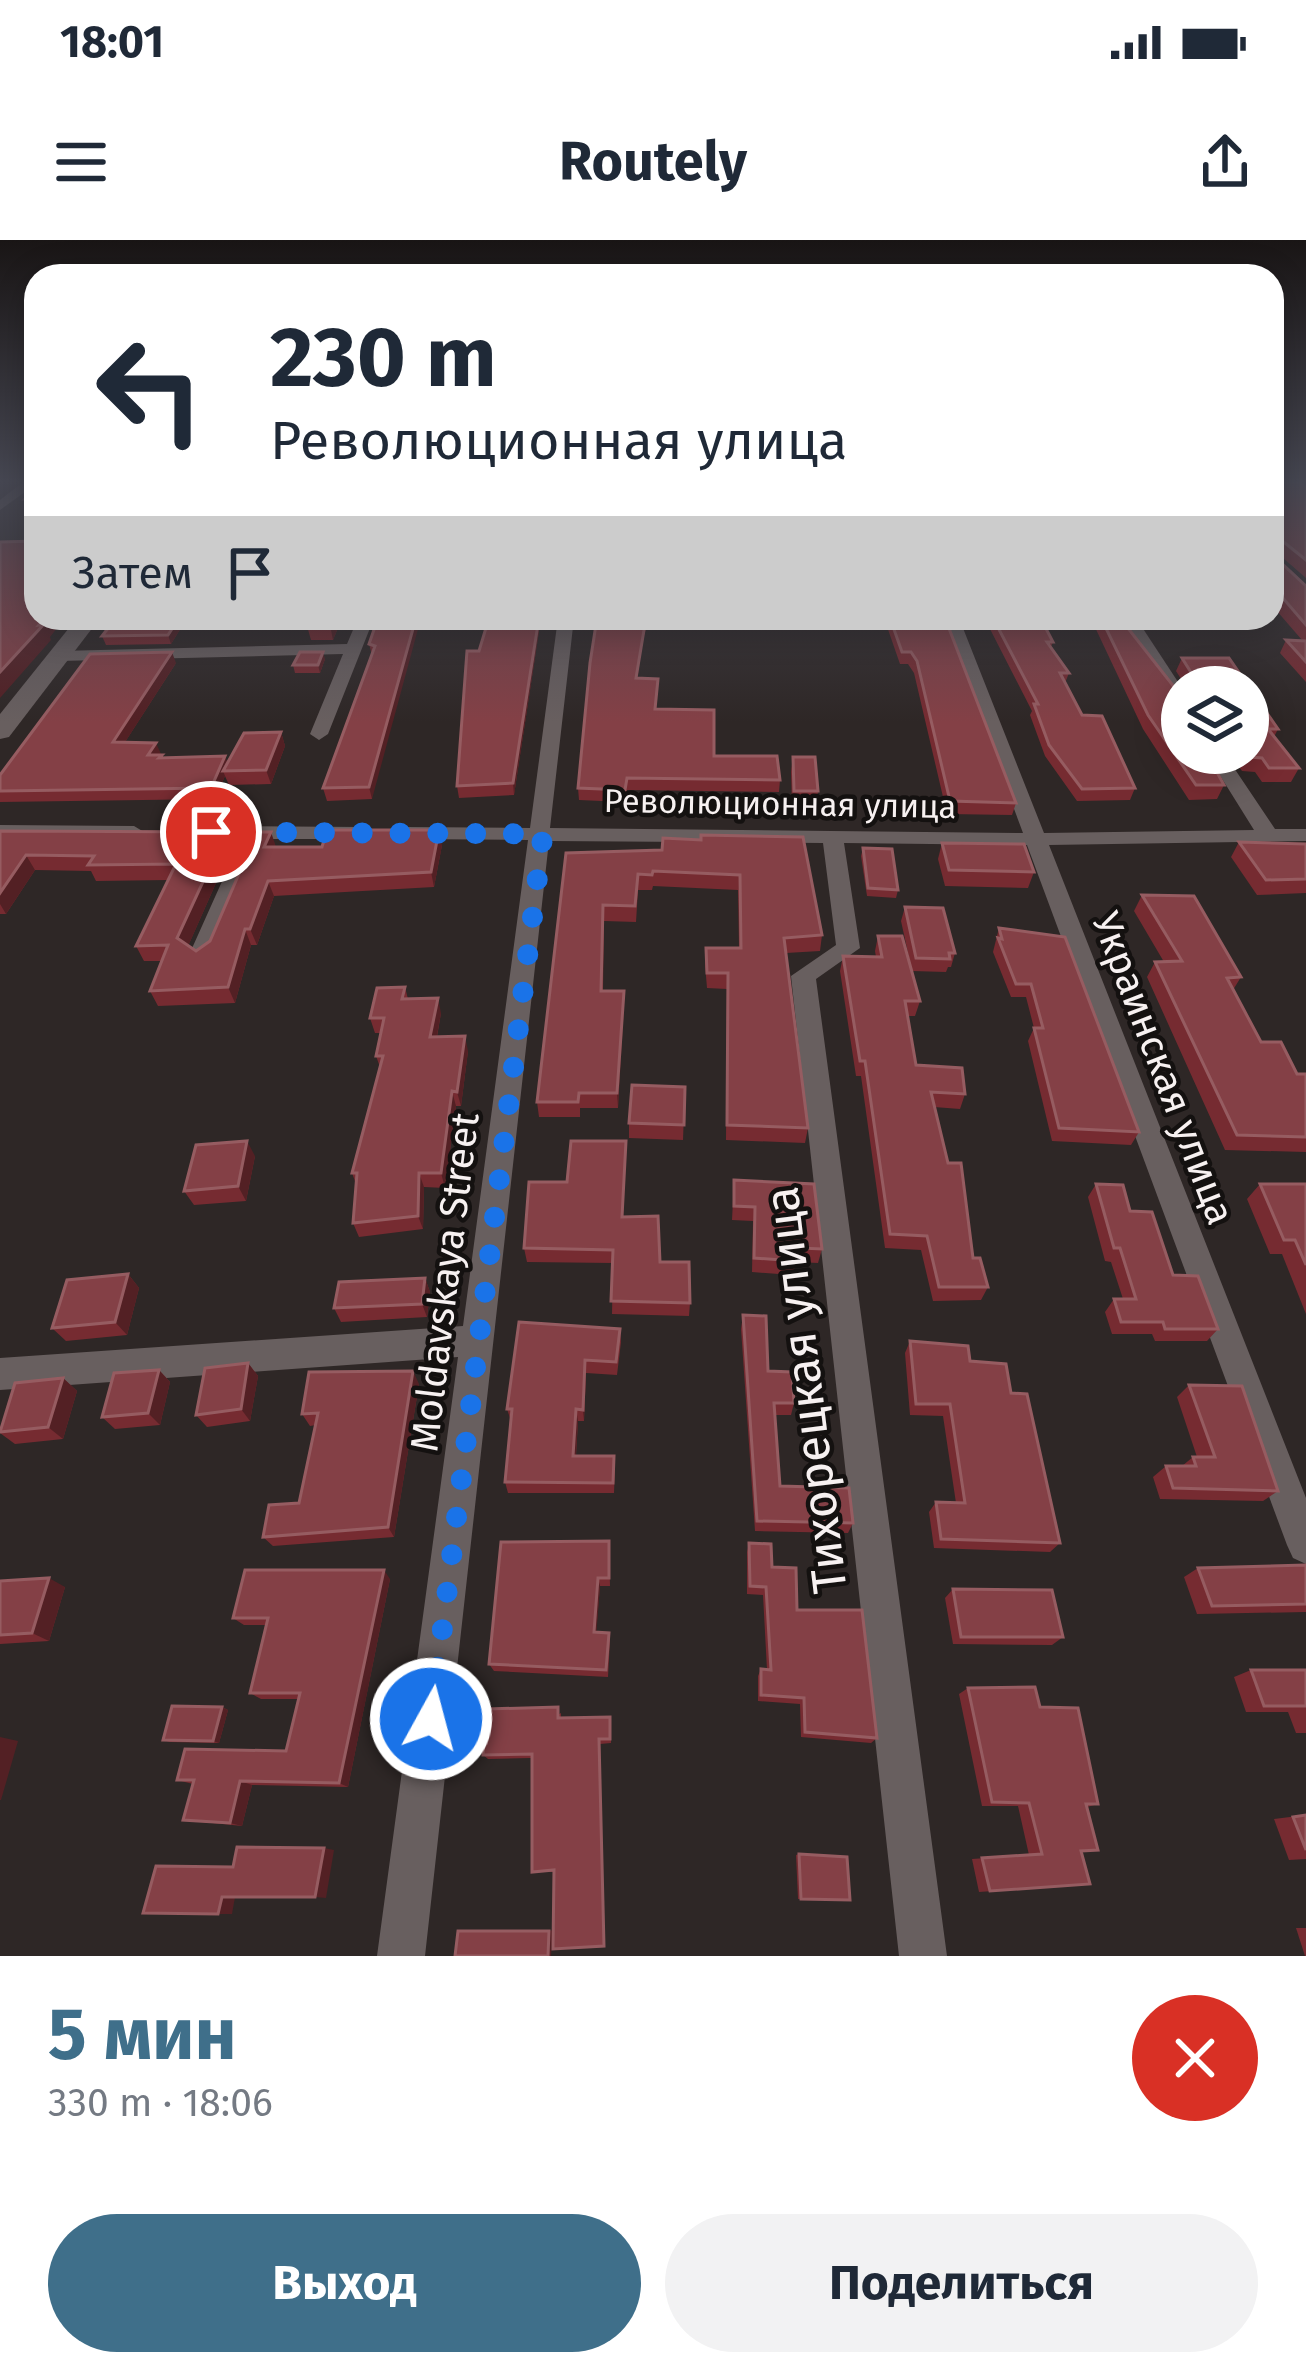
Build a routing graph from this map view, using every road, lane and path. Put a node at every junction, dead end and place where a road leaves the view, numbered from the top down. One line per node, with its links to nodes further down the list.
1 (80, 630): 7 (main road)
2 (361, 630): 6 (street)
3 (565, 630): 14 (street, Moldavskaya Street)
4 (956, 630): 18 (street, Украинская улица)
5 (1136, 630): 8 (street)
6 (353, 649): 7 (street); 10 (street)
7 (59, 656): 9 (main road)
8 (1161, 669)
9 (0, 731)
10 (319, 734)
11 (1229, 774): 15 (street)
12 (0, 831): 13 (street, Революционная улица)
13 (254, 832): 14 (street, Революционная улица); 19 (street)
14 (543, 834): 17 (street, Революционная улица); 20 (street, Moldavskaya Street)
15 (1268, 835): 16 (street, Революционная улица); 18 (street, Революционная улица)
16 (1306, 835)
17 (832, 836): 18 (street, Революционная улица); 24 (street, Тихорецкая улица)
18 (1034, 839): 22 (street, Украинская улица)
19 (201, 955)
20 (479, 1340): 21 (street); 23 (street, Moldavskaya Street)
21 (0, 1374)
22 (1306, 1545)
23 (400, 1956)
24 (923, 1956)

